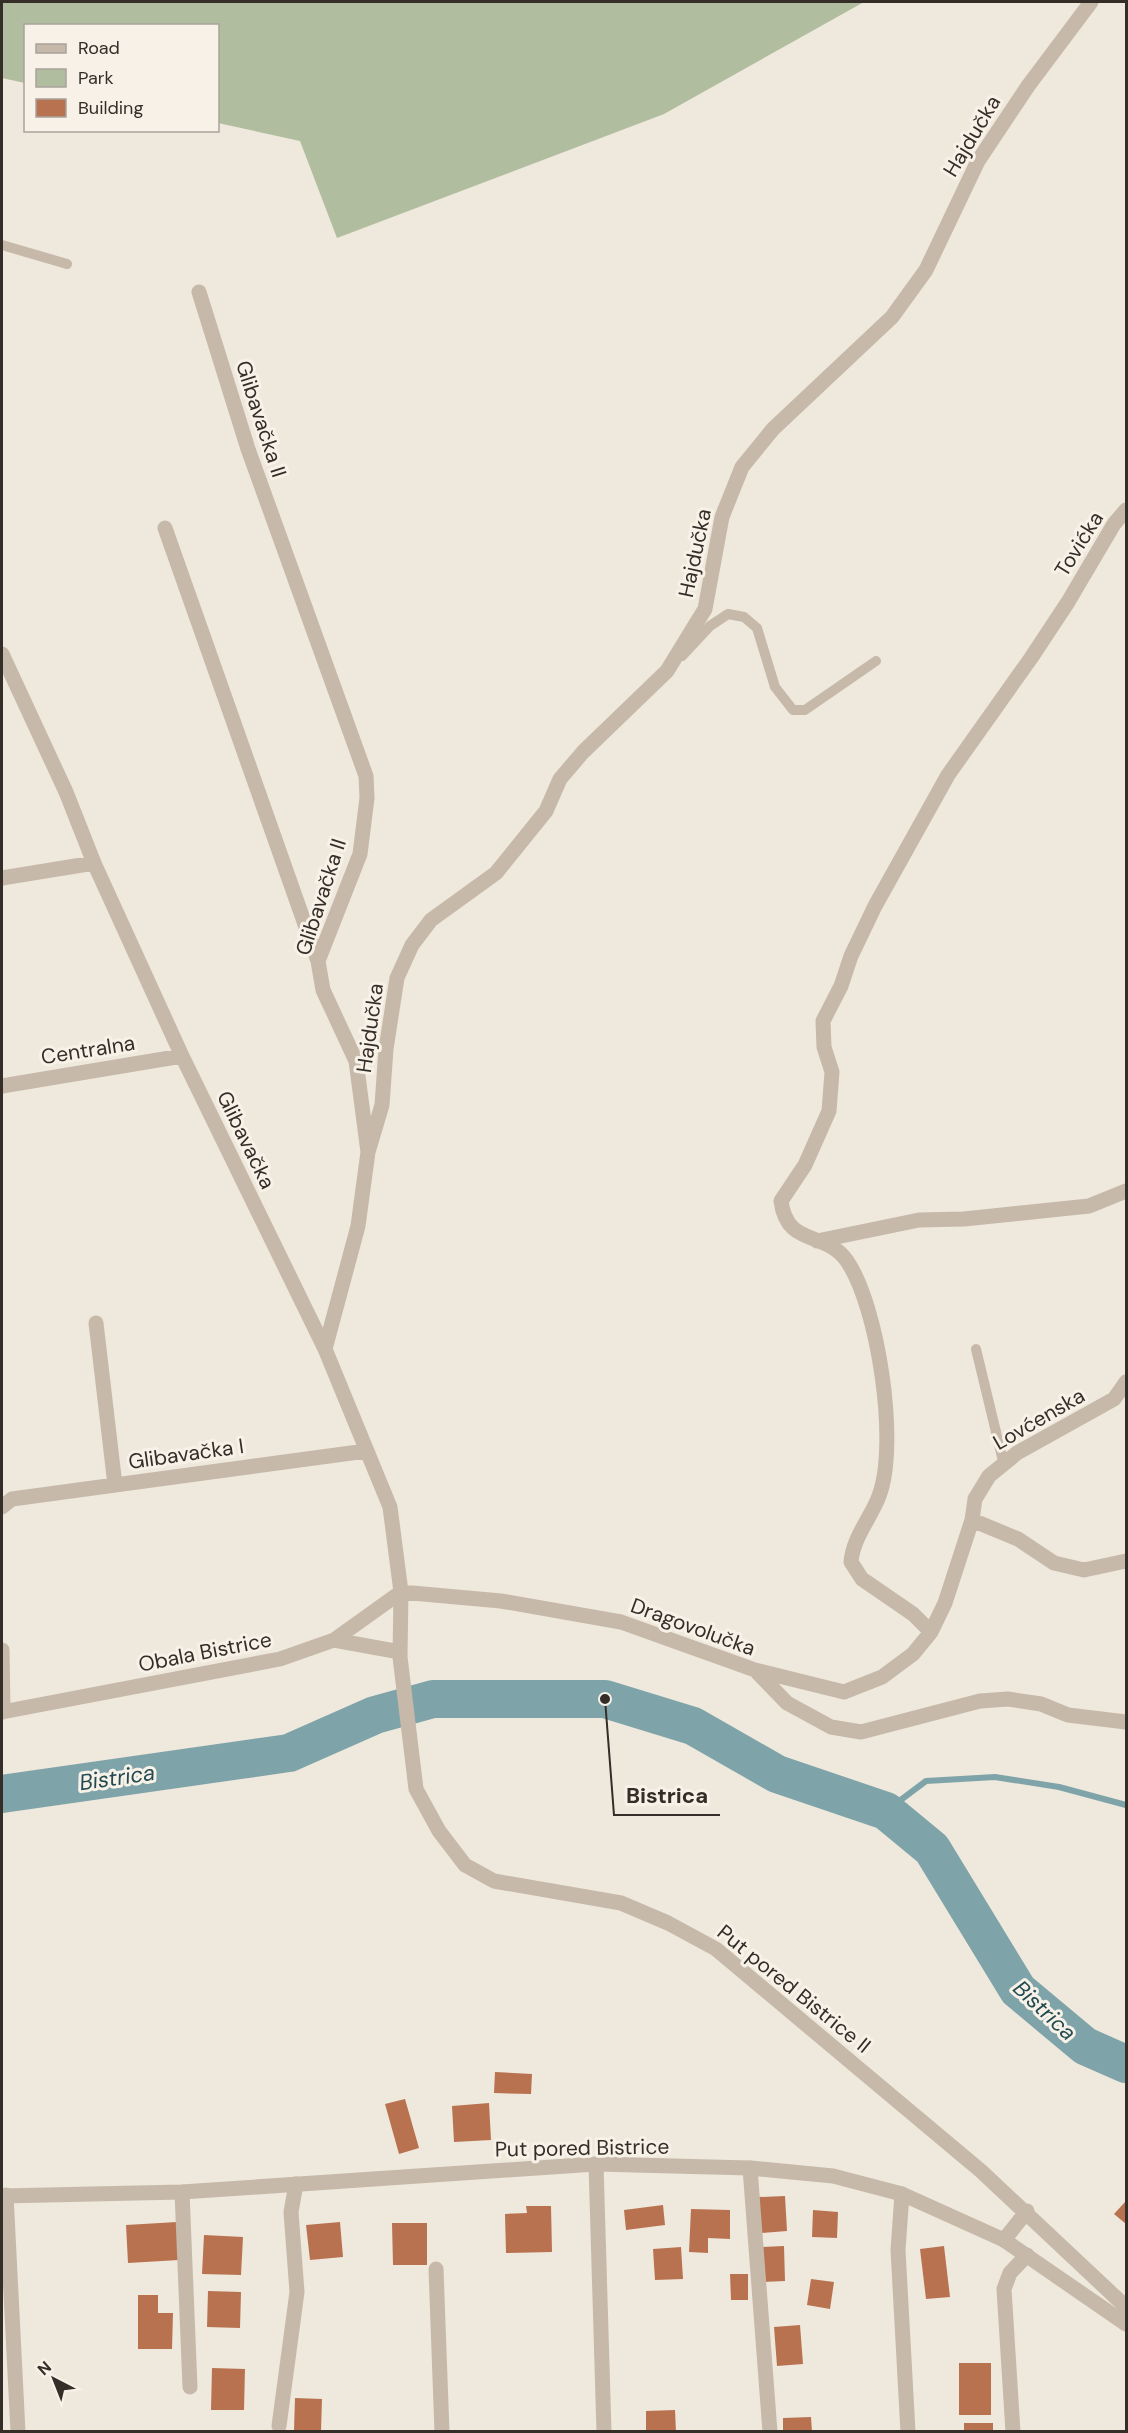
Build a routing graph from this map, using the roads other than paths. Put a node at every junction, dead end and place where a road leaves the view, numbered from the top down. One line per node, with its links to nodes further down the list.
1 (1091, 2): 9 (street, Hajdučka)
2 (2, 245): 3 (lane)
3 (68, 264)
4 (198, 292): 12 (street, Glibavačka II)
5 (1126, 510): 17 (street, Tovićka)
6 (165, 528): 12 (street)
7 (2, 654): 10 (street, Glibavačka)
8 (876, 661): 9 (lane)
9 (667, 671): 15 (street, Hajdučka)
10 (94, 863): 11 (street); 13 (street, Glibavačka)
11 (2, 878)
12 (318, 961): 15 (street, Glibavačka II)
13 (182, 1056): 14 (street, Centralna); 19 (street, Glibavačka)
14 (2, 1086)
15 (368, 1152): 19 (street, Glibavačka II)
16 (1126, 1191): 17 (street)
17 (817, 1241): 29 (street, Tovićka)
18 (96, 1323): 24 (street)
19 (325, 1349): 22 (street, Glibavačka)
20 (976, 1349): 23 (lane)
21 (1126, 1382): 23 (street, Lovćenska)
22 (366, 1451): 24 (street, Glibavačka I); 28 (street, Glibavačka)
23 (1004, 1461): 26 (street, Lovćenska)
24 (115, 1485): 25 (street, Glibavačka I)
25 (7, 1503)
26 (972, 1520): 27 (street); 29 (street, Lovćenska)
27 (1126, 1561)
28 (401, 1592): 30 (street, Obala Bistrice); 32 (street, Glibavačka); 33 (street, Dragovolučka)
29 (931, 1632): 33 (street, Lovćenska)
30 (334, 1640): 32 (street); 34 (street, Obala Bistrice)
31 (2, 1650): 34 (street)
32 (400, 1654): 42 (street, Put pored Bistrice II)
33 (755, 1670): 35 (street, Dragovolučka)
34 (2, 1712)
35 (1126, 1722)
36 (596, 2164): 37 (street, Put pored Bistrice); 38 (street, Put pored Bistrice); 52 (street)
37 (750, 2168): 40 (street, Put pored Bistrice); 53 (street)
38 (296, 2184): 39 (street, Put pored Bistrice); 49 (street)
39 (182, 2192): 41 (street, Put pored Bistrice); 48 (street)
40 (902, 2194): 43 (street, Put pored Bistrice); 54 (street)
41 (4, 2195): 50 (street)
42 (1027, 2211): 43 (street); 46 (street, Put pored Bistrice II)
43 (1004, 2240): 44 (street, Put pored Bistrice)
44 (1027, 2255): 47 (street, Put pored Bistrice); 55 (street)
45 (436, 2269): 51 (street)
46 (1126, 2307)
47 (1126, 2324)
48 (190, 2387)
49 (279, 2426)
50 (18, 2432)
51 (442, 2432)
52 (604, 2432)
53 (770, 2432)
54 (908, 2432)
55 (1013, 2432)

